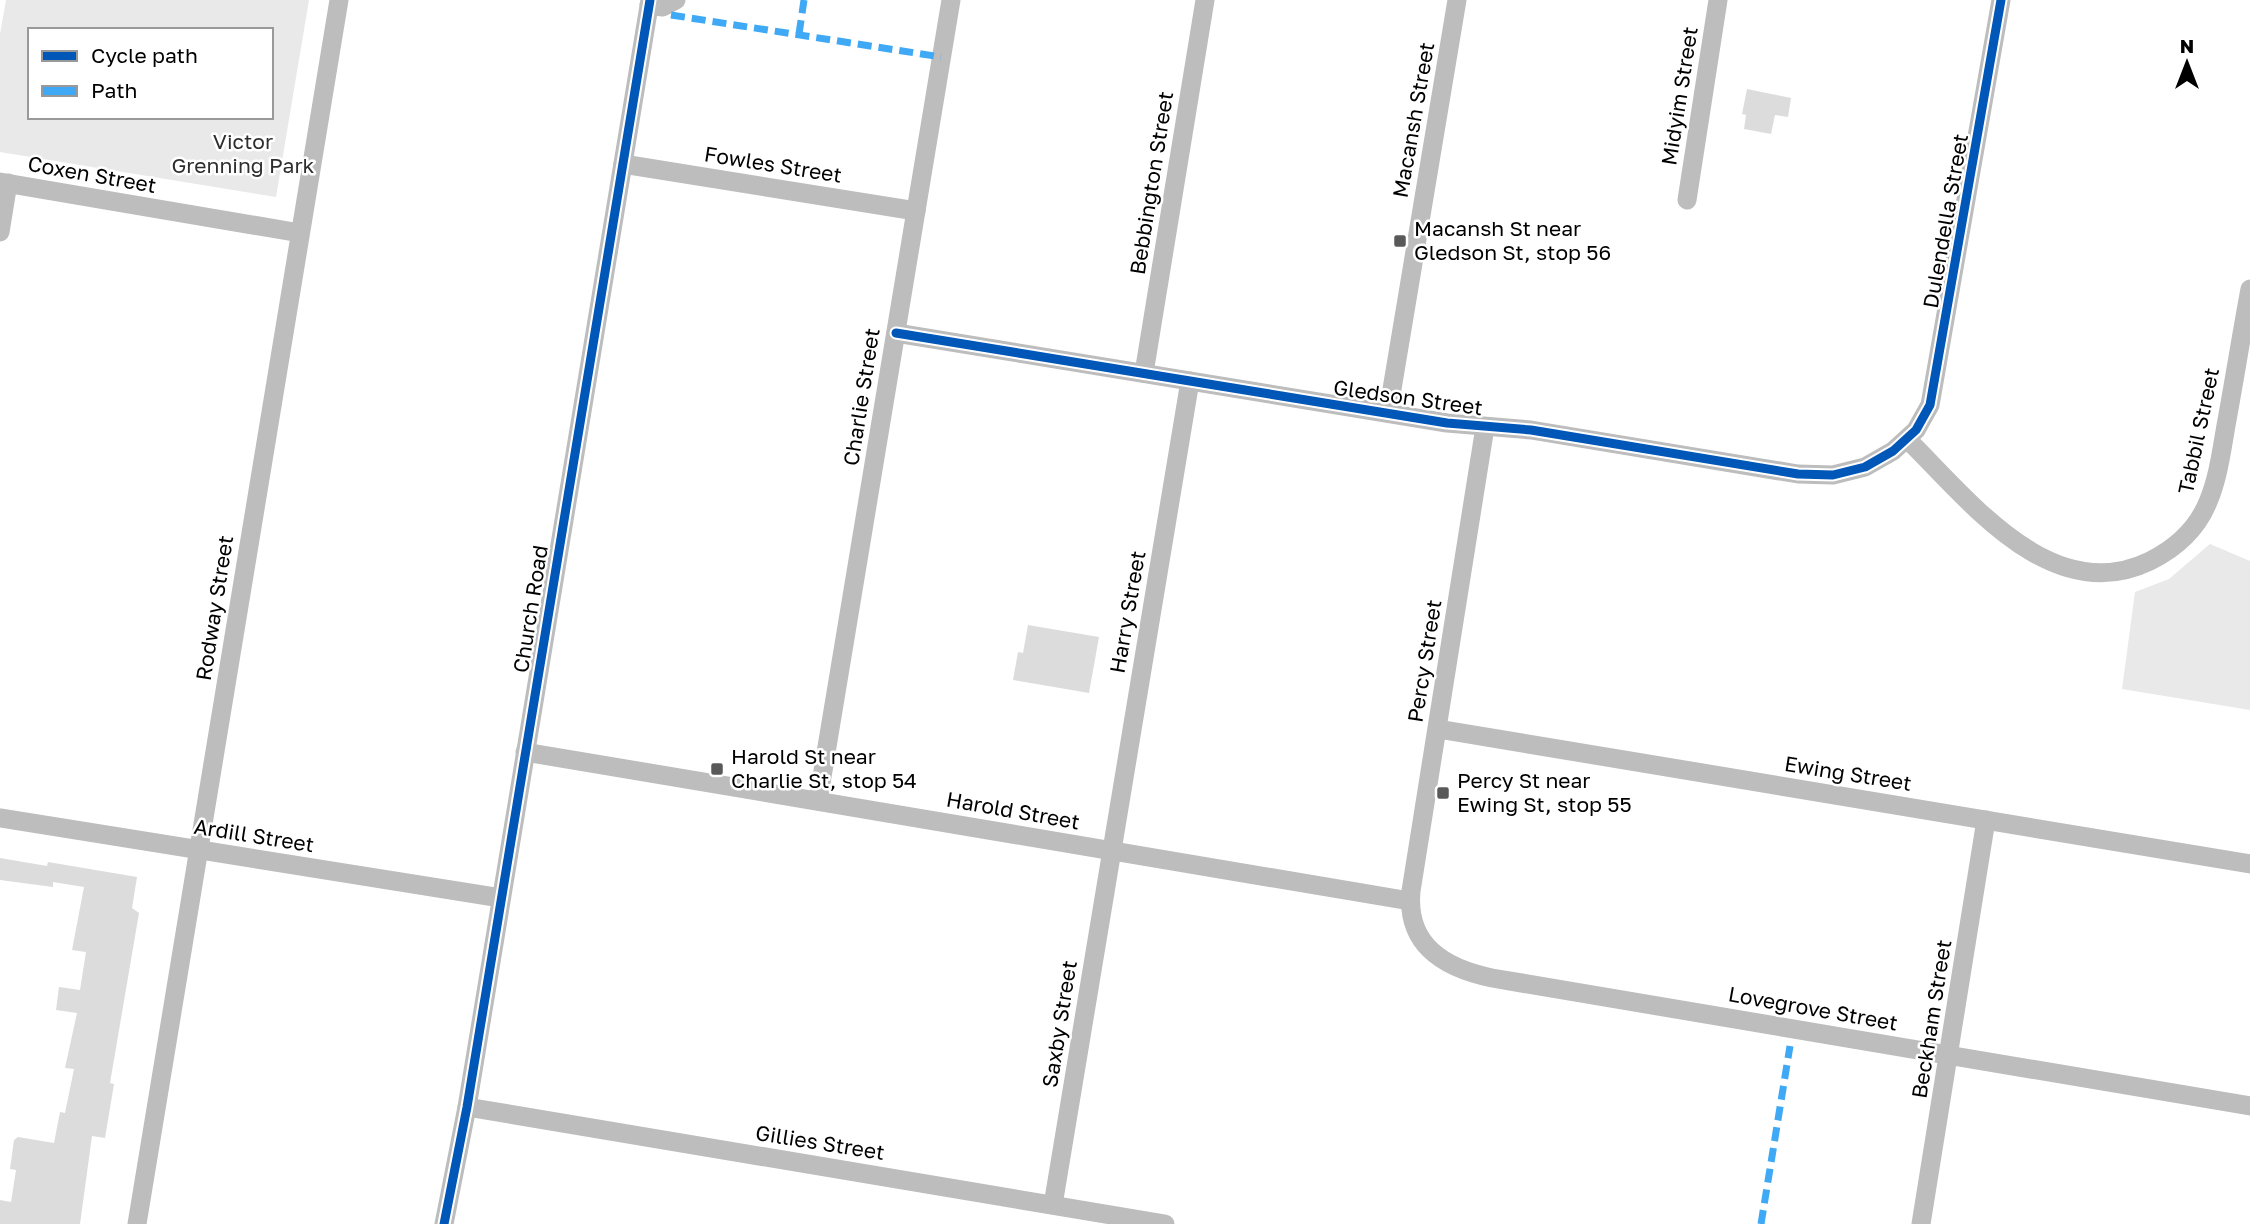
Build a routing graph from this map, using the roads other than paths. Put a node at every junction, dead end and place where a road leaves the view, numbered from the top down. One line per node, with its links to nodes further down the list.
1 (339, 0): 14 (street, Rodway Street)
2 (676, 0): 8 (street)
3 (951, 0): 12 (street, Charlie Street)
4 (1205, 0): 17 (street, Bebbington Street)
5 (1457, 0): 19 (street, Macansh Street)
6 (1718, 0): 11 (street, Midyim Street)
7 (2001, 0): 21 (street, Dulendella Street)
8 (650, 2): 9 (street, Church Road)
9 (623, 164): 12 (street, Fowles Street); 23 (street, Church Road)
10 (4, 183): 13 (street); 14 (street, Coxen Street)
11 (1687, 200)
12 (916, 211): 16 (street, Charlie Street)
13 (0, 232)
14 (300, 233): 27 (street, Rodway Street)
15 (2250, 289): 21 (street, Tabbil Street)
16 (896, 333): 17 (street, Gledson Street); 24 (street, Charlie Street)
17 (1143, 373): 18 (street, Gledson Street)
18 (1190, 381): 19 (street, Gledson Street); 28 (street, Harry Street)
19 (1388, 414): 20 (street, Gledson Street)
20 (1485, 427): 21 (street, Gledson Street); 22 (street, Percy Street)
21 (1908, 440)
22 (1438, 729): 26 (street, Ewing Street); 31 (street, Percy Street)
23 (526, 752): 24 (street, Harold Street); 30 (street, Church Road)
24 (818, 801): 28 (street, Harold Street)
25 (0, 818): 27 (street, Ardill Street)
26 (1986, 820): 29 (street, Ewing Street); 32 (street, Beckham Street)
27 (199, 850): 30 (street, Ardill Street); 37 (street, Rodway Street)
28 (1111, 850): 31 (street, Harold Street); 35 (street, Saxby Street)
29 (2250, 864)
30 (501, 898): 34 (street, Church Road)
31 (1410, 901): 32 (street, Lovegrove Street)
32 (1949, 1055): 33 (street, Lovegrove Street); 40 (street, Beckham Street)
33 (2250, 1106)
34 (467, 1107): 35 (street, Gillies Street); 38 (street, Church Road)
35 (1053, 1205): 36 (street, Gillies Street)
36 (1125, 1221): 39 (street, Gillies Street)
37 (137, 1224)
38 (444, 1224)
39 (1165, 1224)
40 (1921, 1224)

